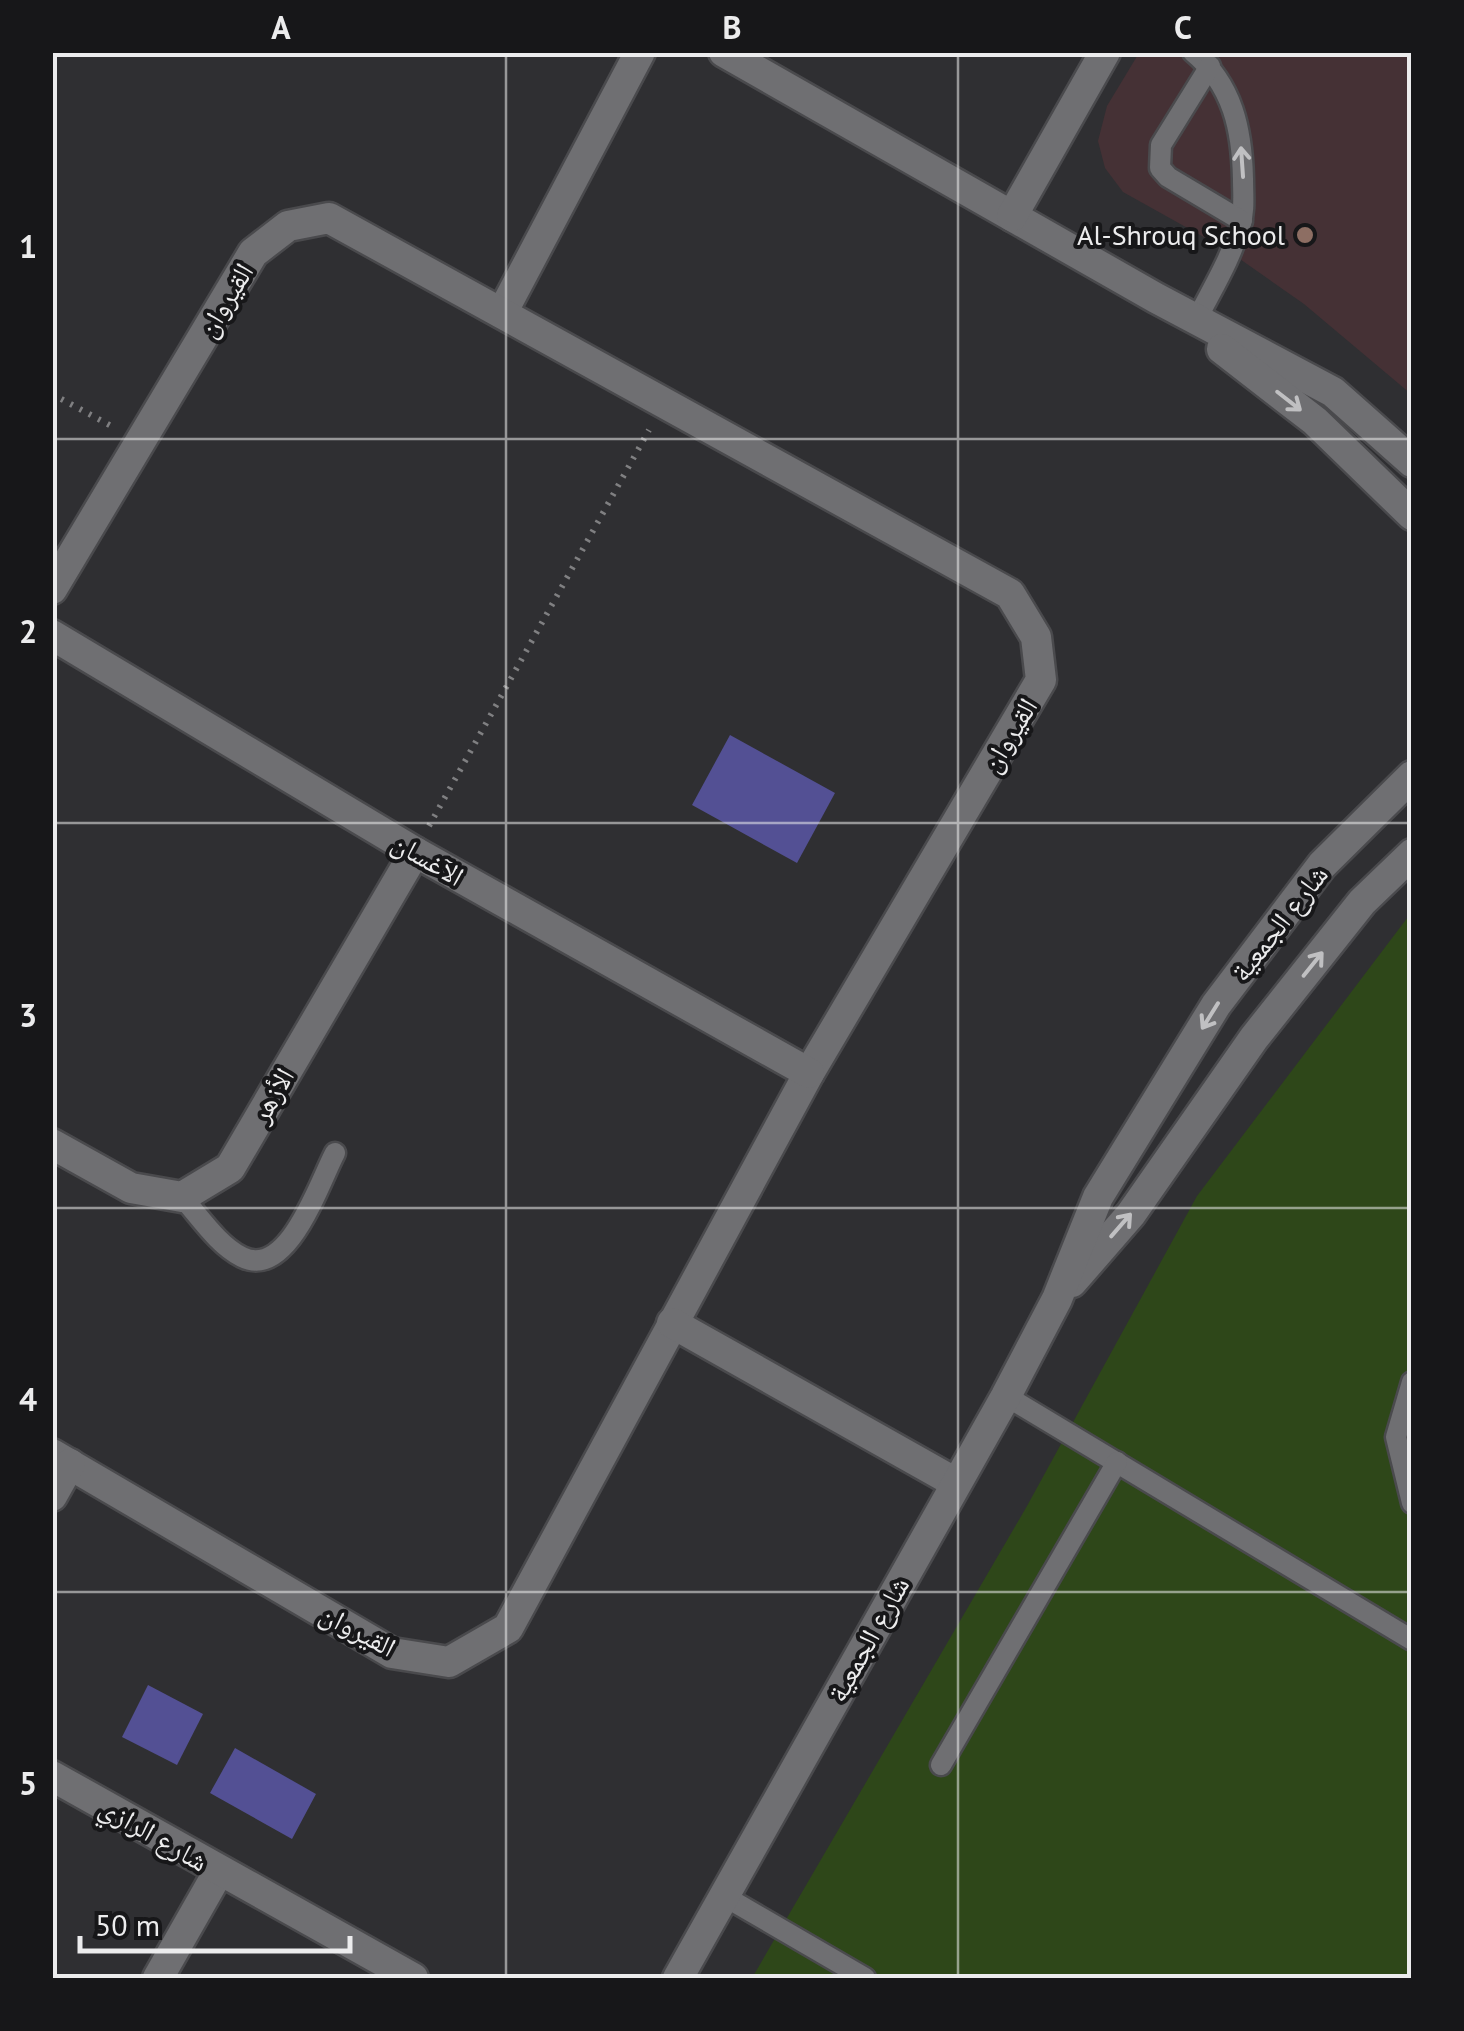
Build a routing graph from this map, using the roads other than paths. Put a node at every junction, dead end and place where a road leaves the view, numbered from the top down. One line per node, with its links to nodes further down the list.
1 (640, 52): 8 (street)
2 (724, 52): 5 (street)
3 (1105, 52): 5 (street)
4 (1202, 59): 6 (lane, one-way to 4); 6 (lane)
5 (1012, 216): 7 (street)
6 (1242, 221): 9 (lane)
7 (1156, 298): 9 (street); 11 (street, one-way to 11)
8 (502, 313): 12 (street, القيروان); 17 (street, القيروان)
9 (1197, 319): 10 (street)
10 (1412, 462)
11 (1412, 515)
12 (52, 589)
13 (52, 635): 15 (street, الآغسان)
14 (1412, 776): 21 (street, شارع الجمعية, one-way to 21)
15 (415, 852): 17 (street, الآغسان); 20 (street, الأزهر)
16 (1412, 854): 21 (street, شارع الجمعية, one-way to 16)
17 (809, 1073): 22 (street, القيروان)
18 (52, 1144): 20 (street)
19 (335, 1152): 20 (lane)
20 (182, 1197)
21 (1057, 1299): 24 (street, شارع الجمعية)
22 (672, 1323): 25 (street, القيروان); 27 (street)
23 (1412, 1382): 29 (lane)
24 (1006, 1396): 26 (lane); 27 (street, شارع الجمعية)
25 (61, 1459): 28 (street, القيروان)
26 (1117, 1462): 30 (lane); 31 (lane)
27 (956, 1483): 34 (street, شارع الجمعية)
28 (52, 1496)
29 (1412, 1503)
30 (1411, 1639)
31 (940, 1765)
32 (52, 1776): 33 (street, شارع الرازي)
33 (219, 1871): 35 (street); 36 (street, شارع الرازي)
34 (724, 1896): 37 (street, شارع الجمعية); 38 (lane)
35 (158, 1978)
36 (413, 1978)
37 (678, 1978)
38 (865, 1978)

